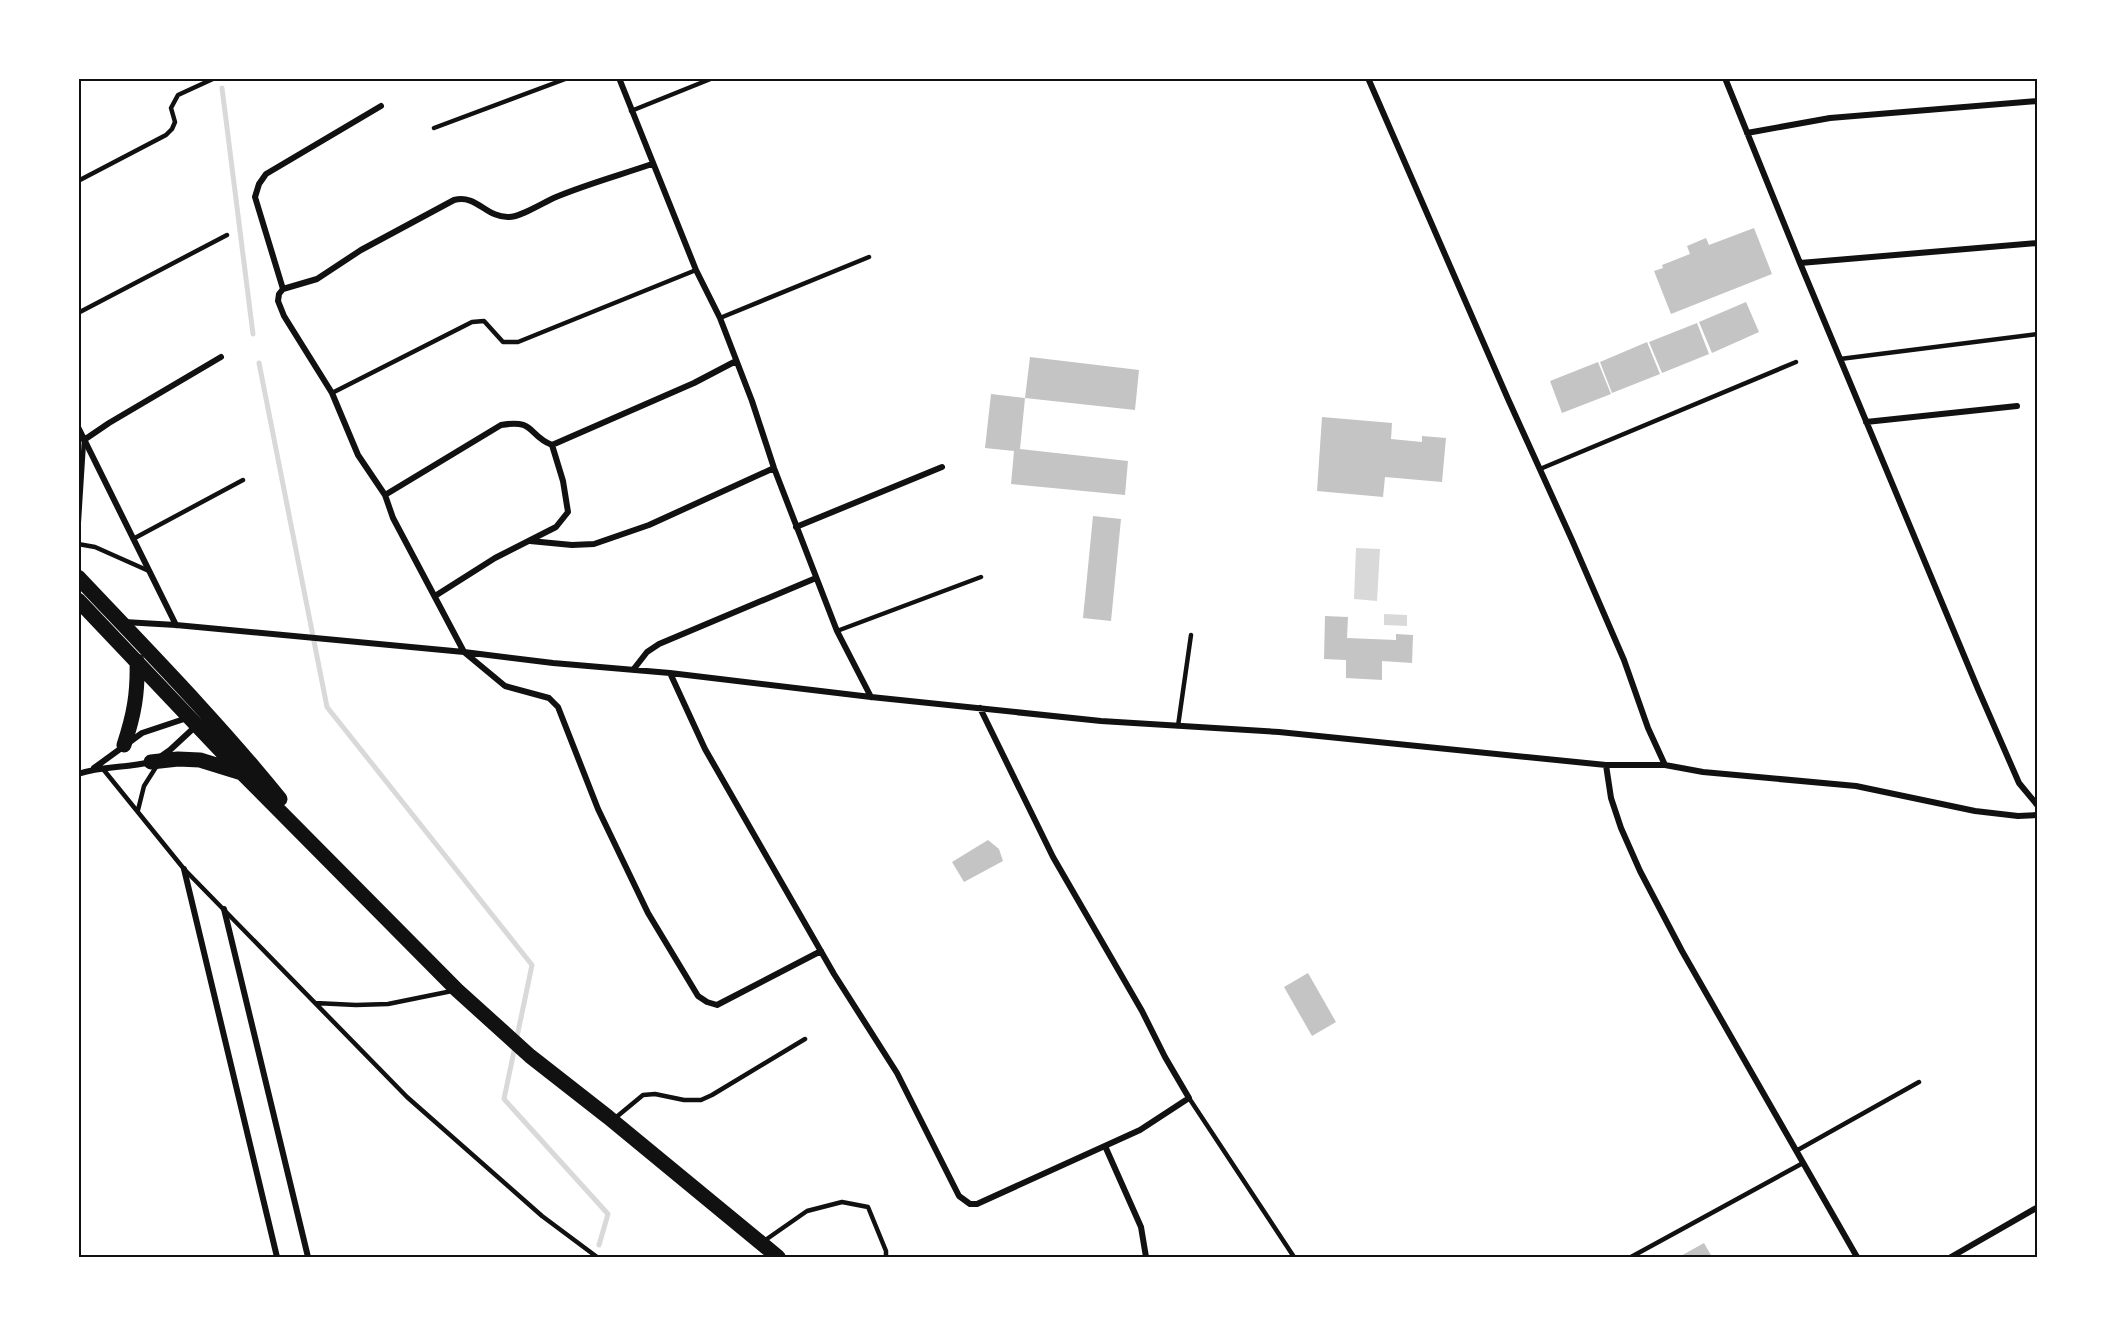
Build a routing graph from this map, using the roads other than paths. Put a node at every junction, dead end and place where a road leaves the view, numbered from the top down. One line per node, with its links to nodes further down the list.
1 (215, 78): 13 (lane)
2 (567, 78): 10 (lane)
3 (619, 78): 9 (street)
4 (713, 78): 9 (lane)
5 (1368, 78): 35 (street)
6 (1725, 78): 11 (street)
7 (2038, 101): 11 (street)
8 (381, 106): 19 (street)
9 (631, 111): 12 (street)
10 (434, 128)
11 (1747, 133): 17 (street)
12 (652, 164): 18 (street); 19 (street)
13 (78, 181)
14 (227, 235): 20 (lane)
15 (2038, 243): 17 (street)
16 (869, 257): 21 (lane)
17 (1800, 263): 24 (street)
18 (696, 270): 21 (street); 27 (lane)
19 (283, 289): 27 (street)
20 (78, 313)
21 (720, 318): 25 (street)
22 (2038, 334): 24 (lane)
23 (221, 357): 31 (street)
24 (1840, 359): 29 (street)
25 (736, 361): 32 (street); 34 (street)
26 (1796, 362): 35 (lane)
27 (332, 393): 37 (street)
28 (2017, 406): 29 (street)
29 (1866, 422): 70 (street)
30 (78, 427): 31 (street)
31 (84, 440): 39 (lane); 40 (street)
32 (552, 445): 37 (street); 41 (street)
33 (942, 467): 38 (street)
34 (774, 468): 38 (street); 41 (street)
35 (1540, 469): 65 (street)
36 (243, 480): 40 (lane)
37 (385, 495): 47 (street)
38 (796, 527): 46 (street)
39 (78, 535)
40 (133, 539): 43 (street)
41 (530, 541): 47 (street)
42 (78, 544): 43 (lane)
43 (149, 571): 51 (street)
44 (78, 577): 49 (main road)
45 (981, 577): 52 (lane)
46 (816, 578): 52 (street); 56 (street)
47 (435, 596): 54 (street)
48 (78, 600): 50 (main road)
49 (121, 622): 50 (street); 51 (street); 73 (main road)
50 (100, 623): 55 (main road)
51 (176, 625): 54 (street)
52 (837, 631): 58 (street)
53 (1191, 635): 61 (lane)
54 (464, 652): 56 (street); 76 (street)
55 (137, 662): 60 (main road); 62 (main road)
56 (633, 670): 57 (street)
57 (670, 673): 58 (street); 76 (street)
58 (871, 698): 59 (street)
59 (980, 708): 61 (street); 81 (street)
60 (194, 721): 62 (street); 63 (street); 68 (main road)
61 (1178, 726): 64 (street)
62 (124, 745): 66 (street)
63 (155, 762): 67 (street); 68 (main road); 71 (lane)
64 (1606, 765): 65 (street); 84 (street)
65 (1665, 765): 72 (street)
66 (93, 769): 67 (street); 69 (street)
67 (103, 769): 71 (lane)
68 (242, 773): 73 (main road)
69 (78, 774)
70 (2038, 806)
71 (138, 810): 74 (lane)
72 (2038, 815)
73 (332, 862): 77 (main road)
74 (184, 869): 75 (lane); 88 (street)
75 (224, 909): 78 (lane); 89 (street)
76 (821, 951): 83 (street)
77 (457, 990): 78 (lane); 82 (main road)
78 (315, 1003): 90 (lane)
79 (805, 1039): 82 (lane)
80 (1919, 1082): 84 (lane)
81 (1189, 1098): 83 (street); 94 (lane)
82 (612, 1121): 87 (main road)
83 (1105, 1146): 93 (street)
84 (1796, 1152): 85 (street)
85 (1803, 1163): 95 (lane); 96 (street)
86 (2038, 1207): 97 (street)
87 (761, 1244): 91 (main road); 92 (lane)
88 (277, 1257)
89 (308, 1257)
90 (597, 1257)
91 (778, 1257)
92 (886, 1257)
93 (1146, 1257)
94 (1294, 1257)
95 (1631, 1257)
96 (1857, 1257)
97 (1951, 1257)

